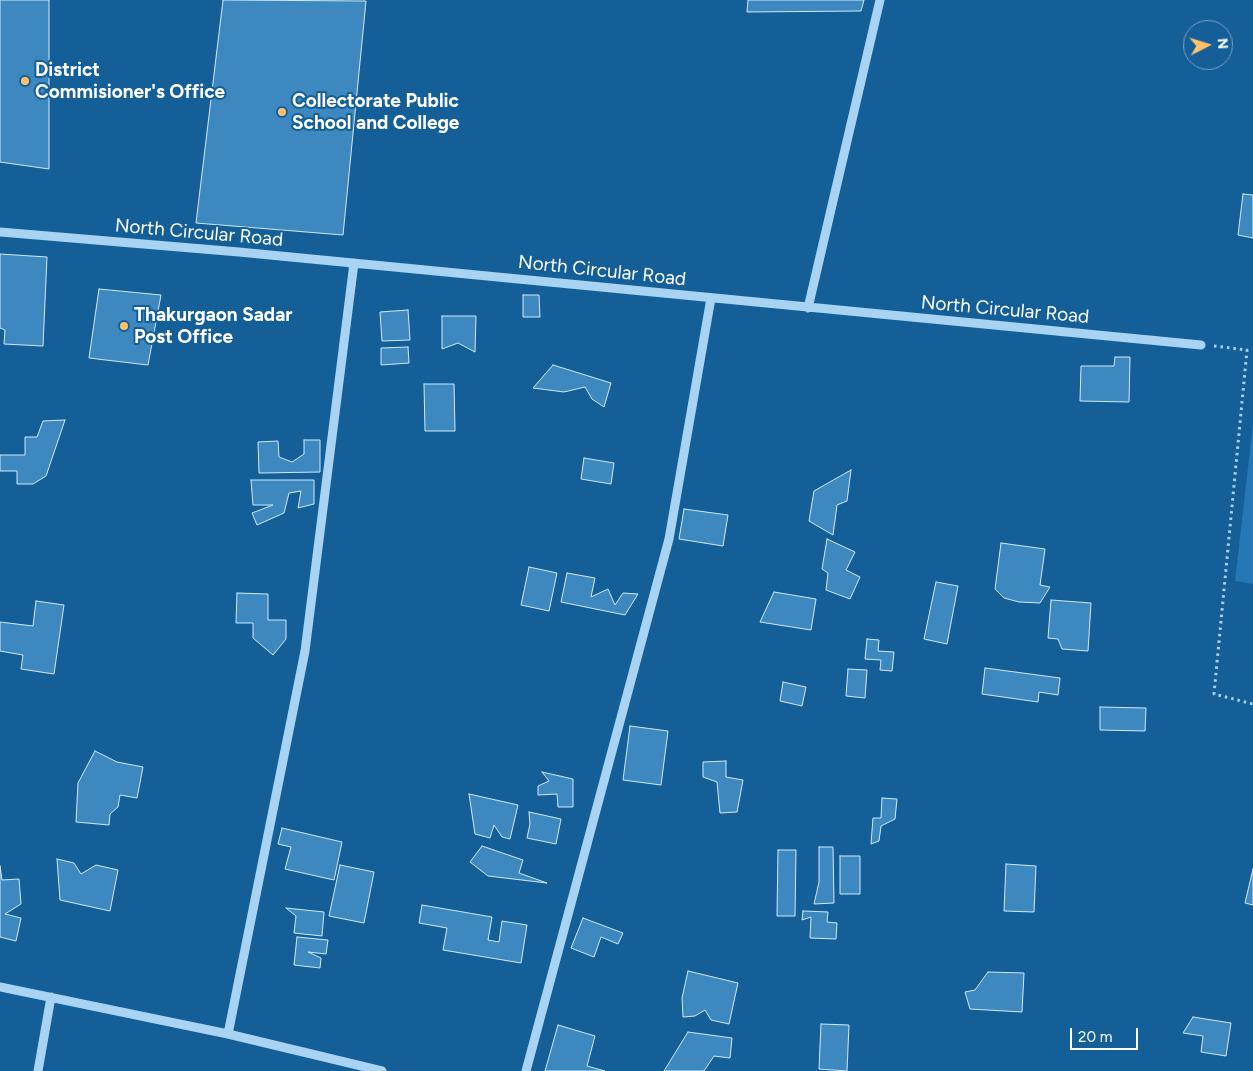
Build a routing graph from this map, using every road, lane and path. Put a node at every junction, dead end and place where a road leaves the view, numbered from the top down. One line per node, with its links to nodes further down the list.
1 (880, 0): 5 (street)
2 (0, 232): 3 (street, North Circular Road)
3 (354, 264): 4 (street, North Circular Road); 10 (street)
4 (711, 298): 5 (street, North Circular Road); 13 (street)
5 (808, 308): 6 (street, North Circular Road)
6 (1201, 345): 7 (path)
7 (1253, 704)
8 (0, 987): 9 (street)
9 (51, 997): 10 (street); 11 (street)
10 (228, 1034): 12 (street)
11 (38, 1071)
12 (382, 1071)
13 (526, 1071)

